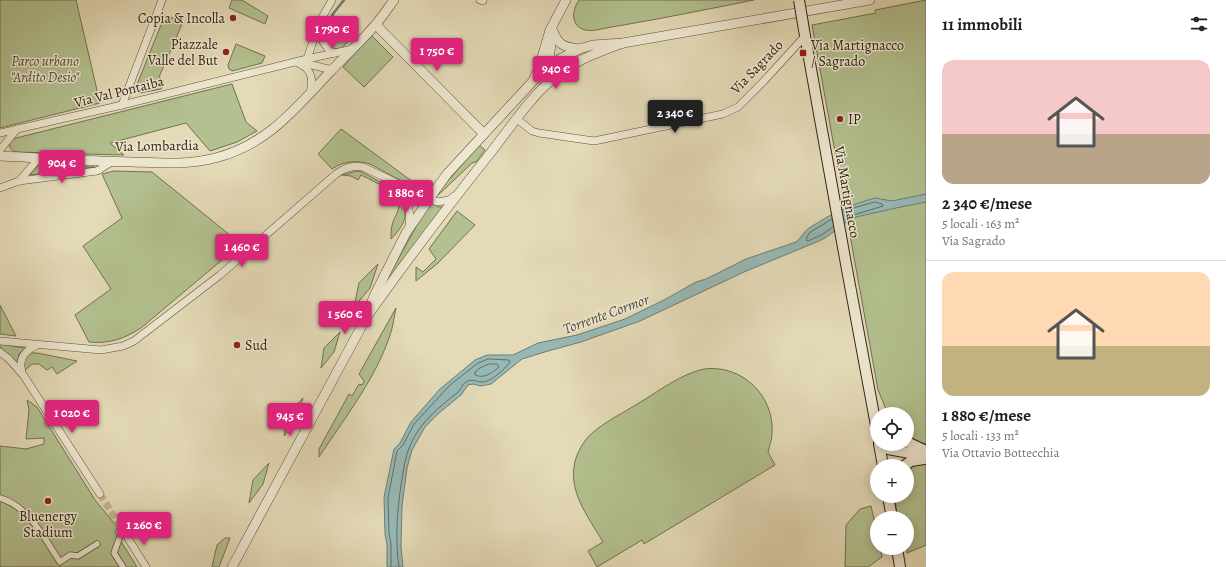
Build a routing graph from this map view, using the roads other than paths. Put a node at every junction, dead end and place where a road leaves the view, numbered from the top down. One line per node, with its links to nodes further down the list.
1 (162, 0): 25 (street)
2 (332, 0): 8 (street)
3 (394, 0): 9 (street, Via Lombardia)
4 (566, 0): 7 (street)
5 (799, 0): 11 (main road, Via Martignacco, bridge)
6 (870, 0): 13 (street)
7 (556, 19): 10 (street); 22 (street)
8 (320, 21): 12 (street); 18 (street)
9 (376, 25): 14 (street, Via Lombardia); 29 (street)
10 (553, 30): 15 (street); 20 (street)
11 (805, 33): 26 (street, Via Sagrado); 48 (main road, Via Martignacco)
12 (322, 40): 16 (street); 17 (street)
13 (623, 43): 15 (street); 23 (street)
14 (353, 49): 16 (street, Via Val Pontaiba); 21 (street, Via Lombardia)
15 (579, 49): 20 (street)
16 (334, 53): 17 (street, Via Val Pontaiba)
17 (320, 56): 18 (street, Via Val Pontaiba); 21 (street)
18 (306, 61): 19 (street, Via Val Pontaiba); 21 (street)
19 (296, 62): 24 (street); 25 (street, Via Val Pontaiba)
20 (548, 68): 22 (street); 23 (street)
21 (332, 70): 24 (street, Via Lombardia)
22 (534, 80): 29 (street)
23 (543, 88): 26 (street)
24 (310, 93): 36 (street, Via Lombardia)
25 (122, 105): 27 (street, Via Val Pontaiba)
26 (517, 119): 31 (street)
27 (17, 129): 28 (street, Via Val Pontaiba); 30 (street)
28 (0, 133)
29 (484, 135): 31 (street); 41 (street)
30 (9, 139): 32 (street); 34 (street)
31 (497, 145): 40 (street)
32 (0, 150)
33 (0, 156): 34 (street, Via Lombardia)
34 (14, 156): 35 (street, Via Lombardia)
35 (40, 158): 36 (street, Via Lombardia); 37 (street)
36 (113, 161): 37 (street)
37 (19, 181): 39 (street)
38 (397, 183): 41 (street); 42 (street); 45 (street)
39 (0, 188)
40 (463, 188): 41 (street); 43 (street)
41 (430, 199): 42 (street)
42 (409, 229): 43 (street)
43 (366, 318): 63 (street)
44 (0, 341): 45 (street)
45 (38, 345): 47 (street)
46 (0, 352): 47 (street)
47 (24, 376): 56 (street)
48 (869, 388): 49 (main road, Via Martignacco); 50 (main road, Via Martignacco)
49 (873, 407)
50 (878, 407)
51 (914, 445): 53 (main road)
52 (893, 451): 54 (main road)
53 (926, 451)
54 (926, 457): 55 (main road)
55 (914, 460)
56 (100, 494)
57 (0, 498): 59 (street)
58 (122, 537): 61 (street); 62 (street)
59 (96, 544)
60 (898, 555): 64 (main road)
61 (123, 567)
62 (146, 567)
63 (232, 567)
64 (900, 567)

